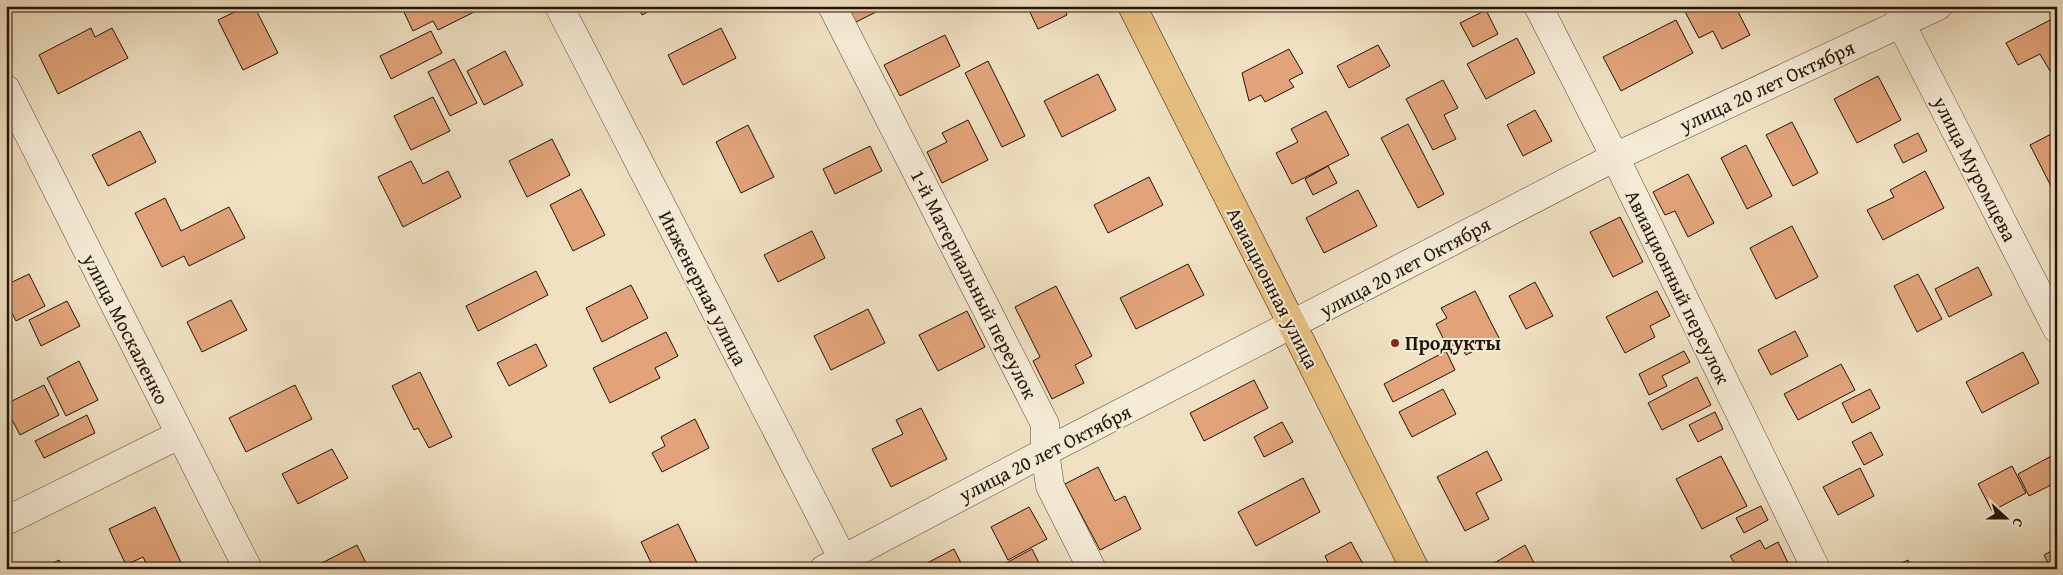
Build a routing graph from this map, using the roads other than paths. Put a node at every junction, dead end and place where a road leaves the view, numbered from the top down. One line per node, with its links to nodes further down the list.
1 (559, 6): 14 (street, Инженерная улица)
2 (832, 6): 12 (street, 1-й Материальный переулок)
3 (1132, 6): 9 (main road, Авиационная улица)
4 (1538, 6): 8 (street, Авиационный переулок)
5 (1938, 6): 6 (street, улица 20 лет Октября)
6 (1900, 15): 8 (street, улица 20 лет Октября); 10 (street, улица Муромцева)
7 (6, 89): 11 (street, улица Москаленко)
8 (1615, 157): 9 (street, улица 20 лет Октября); 18 (street, Авиационный переулок)
9 (1292, 326): 12 (street, улица 20 лет Октября); 17 (main road, Авиационная улица)
10 (2057, 329)
11 (179, 435): 13 (street); 15 (street, улица Москаленко)
12 (1045, 452): 14 (street, улица 20 лет Октября); 16 (street, 1-й Материальный переулок)
13 (6, 521)
14 (838, 565)
15 (248, 569)
16 (1092, 569)
17 (1415, 569)
18 (1816, 569)

